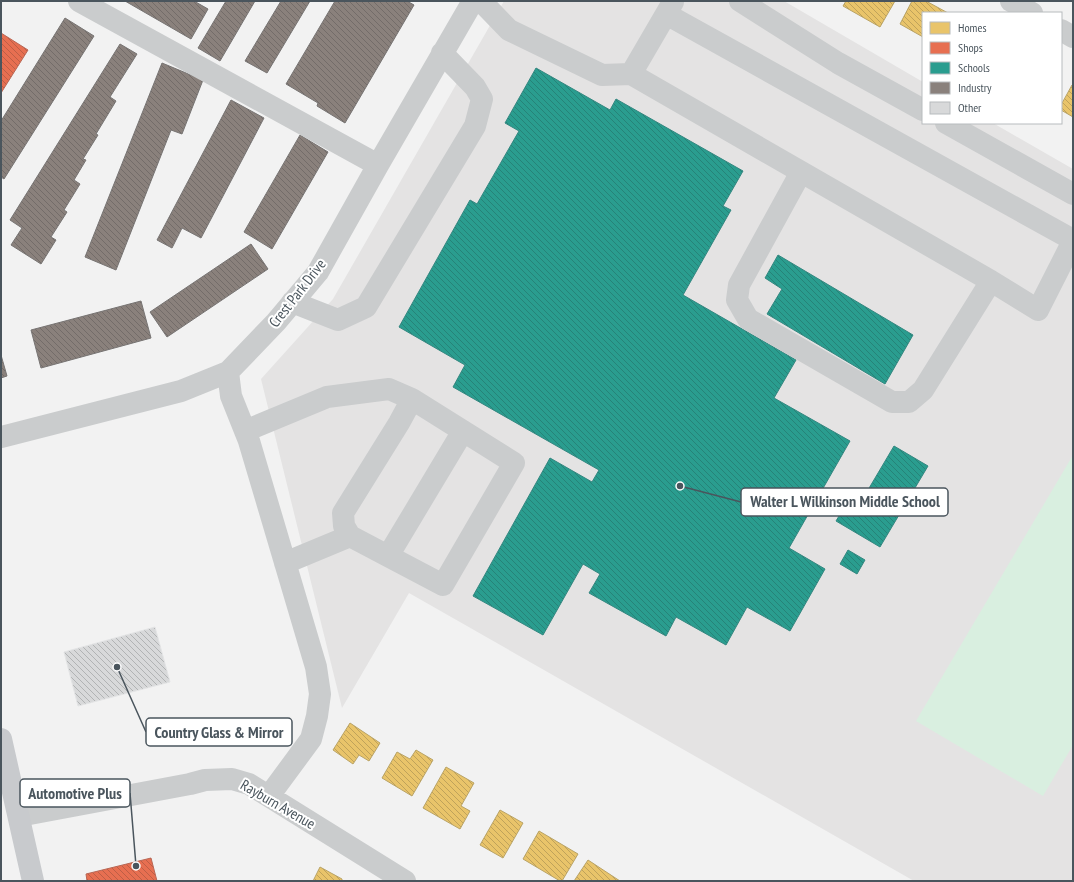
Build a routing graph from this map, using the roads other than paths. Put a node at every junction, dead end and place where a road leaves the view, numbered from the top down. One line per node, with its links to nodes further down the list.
1 (79, 1): 14 (street)
2 (473, 1): 10 (street, Crest Park Drive)
3 (481, 1): 11 (street)
4 (740, 1): 12 (street)
5 (1011, 1): 7 (street)
6 (670, 7): 11 (street); 17 (street)
7 (1030, 12)
8 (1062, 31): 9 (street)
9 (1073, 37)
10 (442, 53): 14 (street, Crest Park Drive); 19 (street)
11 (631, 74): 15 (street)
12 (922, 109)
13 (948, 124): 16 (street)
14 (378, 165): 19 (street, Crest Park Drive)
15 (801, 172): 18 (street); 18 (street)
16 (1073, 194)
17 (1073, 240): 18 (street)
18 (991, 281)
19 (292, 302): 20 (street, Crest Park Drive)
20 (228, 372): 22 (street); 24 (street, Crest Park Drive)
21 (412, 399): 22 (street); 23 (street); 25 (street)
22 (245, 431): 27 (street)
23 (463, 431): 26 (street); 26 (street)
24 (1, 437)
25 (350, 536): 26 (street); 27 (street)
26 (388, 556)
27 (285, 563): 29 (street)
28 (1, 740): 30 (main road)
29 (269, 796): 30 (street, Rayburn Avenue); 32 (street, Rayburn Avenue)
30 (19, 816): 31 (main road)
31 (34, 881)
32 (405, 881)

